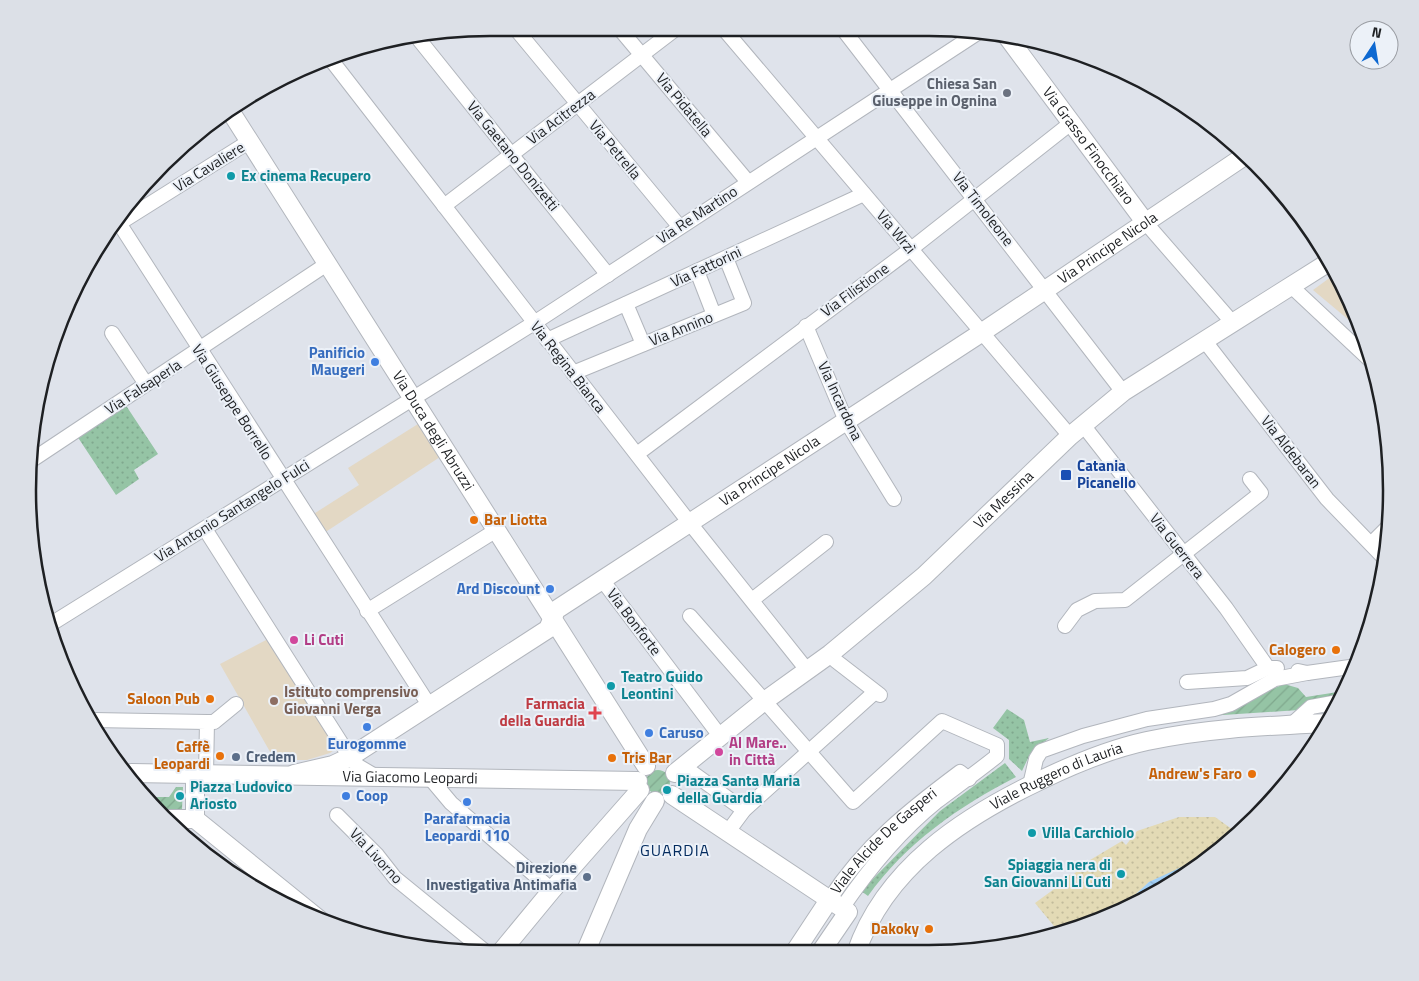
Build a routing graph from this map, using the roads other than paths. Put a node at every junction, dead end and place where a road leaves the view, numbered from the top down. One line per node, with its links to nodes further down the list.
1 (522, 36): 12 (street, Via Petrella)
2 (626, 36): 9 (street, Via Pidatella)
3 (667, 36): 9 (street, Via Acitrezza)
4 (730, 36): 15 (street, Via Wrzì)
5 (848, 36): 11 (street, Via Timoleone)
6 (970, 38): 11 (street, Via Re Martino)
7 (421, 42): 17 (street, Via Gaetano Donizetti)
8 (1013, 44): 14 (main road, Via Grasso Finocchiaro)
9 (642, 55): 12 (street, Via Acitrezza); 19 (street, Via Pidatella)
10 (334, 64): 22 (street, Via Regina Bianca)
11 (891, 91): 15 (street, Via Re Martino); 21 (street, Via Timoleone)
12 (577, 104): 17 (street, Via Acitrezza); 25 (street, Via Petrella)
13 (234, 116): 16 (main road, Via Duca degli Abruzzi)
14 (1071, 124): 21 (street, Via Filistione); 24 (main road, Via Grasso Finocchiaro)
15 (816, 138): 19 (street, Via Re Martino); 20 (street, Via Wrzì)
16 (250, 141): 23 (street, Via Cavaliere); 29 (main road, Via Duca degli Abruzzi)
17 (512, 154): 22 (street, Via Acitrezza); 32 (street, Via Gaetano Donizetti)
18 (1239, 159): 24 (main road, Via Principe Nicola)
19 (748, 182): 25 (street, Via Re Martino)
20 (864, 194): 27 (street, Via Wrzì); 28 (street, Via Fattorini)
21 (976, 199): 27 (street, Via Filistione); 34 (street, Via Timoleone)
22 (444, 206): 38 (street, Via Regina Bianca)
23 (126, 219)
24 (1145, 222): 34 (main road, Via Principe Nicola); 37 (street, Via Grasso Finocchiaro)
25 (679, 226): 32 (street, Via Re Martino)
26 (121, 227): 45 (street, Via Giuseppe Borrello)
27 (911, 249): 39 (street, Via Filistione); 41 (street, Via Wrzì)
28 (726, 258): 31 (street, Via Fattorini); 36 (street, Via Annino)
29 (327, 264): 45 (street, Via Falsaperla); 50 (main road, Via Duca degli Abruzzi)
30 (1323, 266): 33 (main road, Via Messina)
31 (697, 271): 35 (street, Via Fattorini); 36 (street)
32 (608, 275): 38 (street, Via Re Martino)
33 (1292, 287): 37 (main road, Via Messina); 46 (street)
34 (1045, 288): 41 (main road, Via Principe Nicola); 49 (street, Via Timoleone)
35 (626, 304): 42 (street, Via Fattorini); 44 (street)
36 (714, 315): 44 (street, Via Annino)
37 (1232, 322): 43 (main road, Via Messina)
38 (534, 323): 42 (street, Via Regina Bianca); 50 (street, Via Re Martino)
39 (806, 326): 51 (street, Via Incardona); 53 (street, Via Filistione)
40 (112, 333): 48 (street)
41 (981, 333): 51 (main road, Via Principe Nicola); 52 (street, Via Wrzì)
42 (547, 340): 47 (street, Via Regina Bianca)
43 (1204, 340): 49 (main road, Via Messina); 63 (street, Via Aldebaran)
44 (643, 344): 47 (street, Via Annino)
45 (199, 350): 48 (street, Via Falsaperla); 56 (street, Via Giuseppe Borrello)
46 (1361, 352)
47 (573, 373): 53 (street, Via Regina Bianca)
48 (146, 384): 54 (street, Via Falsaperla)
49 (1123, 392): 52 (main road, Via Messina)
50 (413, 397): 56 (street, Via Antonio Santangelo Fulci); 60 (main road, Via Duca degli Abruzzi)
51 (846, 421): 57 (street, Via Incardona); 58 (main road, Via Principe Nicola)
52 (1076, 431): 65 (street, Via Guerrera); 76 (main road, Via Messina)
53 (637, 454): 58 (street, Via Regina Bianca)
54 (37, 456)
55 (1250, 479): 65 (street)
56 (282, 480): 59 (street, Via Antonio Santangelo Fulci); 68 (street, Via Giuseppe Borrello)
57 (894, 499)
58 (689, 522): 66 (main road, Via Principe Nicola); 67 (street, Via Regina Bianca)
59 (205, 528): 71 (street, Via Antonio Santangelo Fulci); 91 (street)
60 (495, 531): 68 (street); 70 (main road, Via Duca degli Abruzzi)
61 (1381, 534): 63 (street)
62 (826, 542): 67 (street)
63 (1372, 543): 64 (street, Via Aldebaran)
64 (1379, 551)
65 (1183, 554): 72 (street); 75 (street, Via Guerrera)
66 (603, 580): 70 (main road, Via Principe Nicola); 89 (street, Via Bonforte)
67 (752, 600): 76 (street, Via Regina Bianca)
68 (367, 611): 82 (street, Via Giuseppe Borrello)
69 (690, 616): 79 (street)
70 (552, 619): 82 (main road, Via Principe Nicola); 94 (main road, Via Duca degli Abruzzi)
71 (56, 621)
72 (1065, 626)
73 (836, 661): 90 (street)
74 (1346, 667): 77 (street)
75 (1268, 668): 77 (street); 78 (street)
76 (808, 670): 79 (main road, Via Messina)
77 (1307, 673): 83 (street)
78 (1187, 682)
79 (764, 702): 89 (main road, Via Messina); 90 (street)
80 (236, 704): 85 (street)
81 (1330, 704): 87 (street)
82 (429, 705): 91 (main road, Via Principe Nicola)
83 (1199, 712): 88 (street); 99 (street)
84 (98, 720): 85 (street)
85 (207, 722): 93 (street)
86 (1318, 723): 87 (main road, Viale Ruggero di Lauria)
87 (1291, 725): 88 (main road, Viale Ruggero di Lauria)
88 (1202, 732): 99 (main road, Viale Ruggero di Lauria)
89 (720, 736): 92 (main road, Via Messina)
90 (808, 751): 102 (street); 109 (street, Viale Alcide De Gasperi)
91 (350, 757): 96 (main road, Via Principe Nicola); 97 (street)
92 (683, 766): 94 (main road); 100 (main road); 102 (street)
93 (206, 770): 95 (main road, Via Giacomo Leopardi); 96 (main road, Via Giacomo Leopardi); 105 (main road)
94 (640, 772): 98 (main road, Via Giacomo Leopardi); 101 (main road); 107 (main road)
95 (135, 773)
96 (294, 774): 97 (main road, Via Giacomo Leopardi)
97 (376, 777): 98 (main road, Via Giacomo Leopardi)
98 (430, 778): 107 (street)
99 (1030, 785): 115 (main road, Viale Ruggero di Lauria)
100 (672, 794): 101 (main road); 106 (main road)
101 (655, 801): 112 (main road)
102 (746, 808): 106 (street)
103 (337, 815): 110 (street, Via Livorno)
104 (177, 820): 105 (main road)
105 (198, 822): 108 (main road)
106 (730, 835): 109 (main road)
107 (552, 890): 111 (main road)
108 (294, 900)
109 (840, 906): 113 (main road, Viale Alcide De Gasperi); 114 (main road, Viale Alcide De Gasperi)
110 (477, 945)
111 (507, 945)
112 (588, 945)
113 (803, 945)
114 (824, 945)
115 (860, 945)

